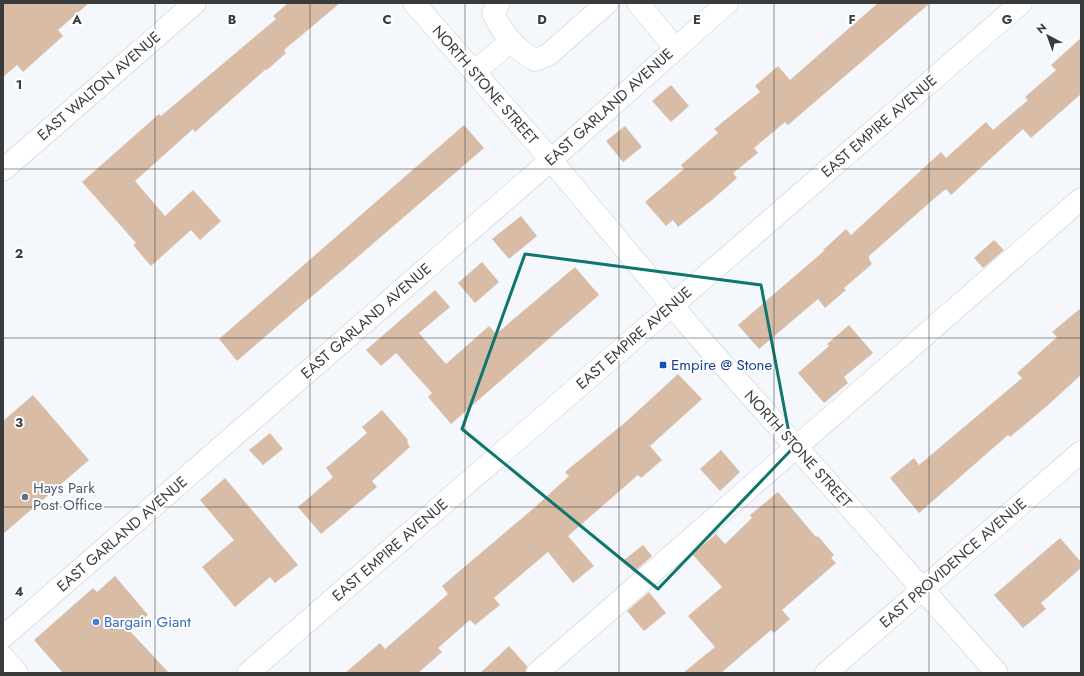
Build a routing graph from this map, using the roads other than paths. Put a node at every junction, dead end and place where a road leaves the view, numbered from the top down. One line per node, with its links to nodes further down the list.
1 (195, 3): 12 (street, EAST WALTON AVENUE)
2 (414, 3): 10 (street, NORTH STONE STREET)
3 (499, 3): 8 (street)
4 (607, 3): 8 (street)
5 (638, 3): 9 (street)
6 (727, 3): 9 (street, EAST GARLAND AVENUE)
7 (1021, 3): 14 (street, EAST EMPIRE AVENUE)
8 (511, 40): 10 (street)
9 (675, 48): 11 (street, EAST GARLAND AVENUE)
10 (474, 72): 11 (street, NORTH STONE STREET)
11 (551, 160): 14 (street, NORTH STONE STREET); 18 (street, EAST GARLAND AVENUE)
12 (3, 170)
13 (1081, 199): 15 (street)
14 (671, 305): 15 (street, NORTH STONE STREET); 21 (street, EAST EMPIRE AVENUE)
15 (797, 448): 17 (street, NORTH STONE STREET); 22 (street)
16 (1081, 452): 17 (street, EAST PROVIDENCE AVENUE)
17 (923, 589): 23 (street, EAST PROVIDENCE AVENUE); 24 (street, NORTH STONE STREET)
18 (3, 637)
19 (3, 657): 20 (street)
20 (17, 673)
21 (248, 673)
22 (537, 673)
23 (826, 673)
24 (998, 673)

